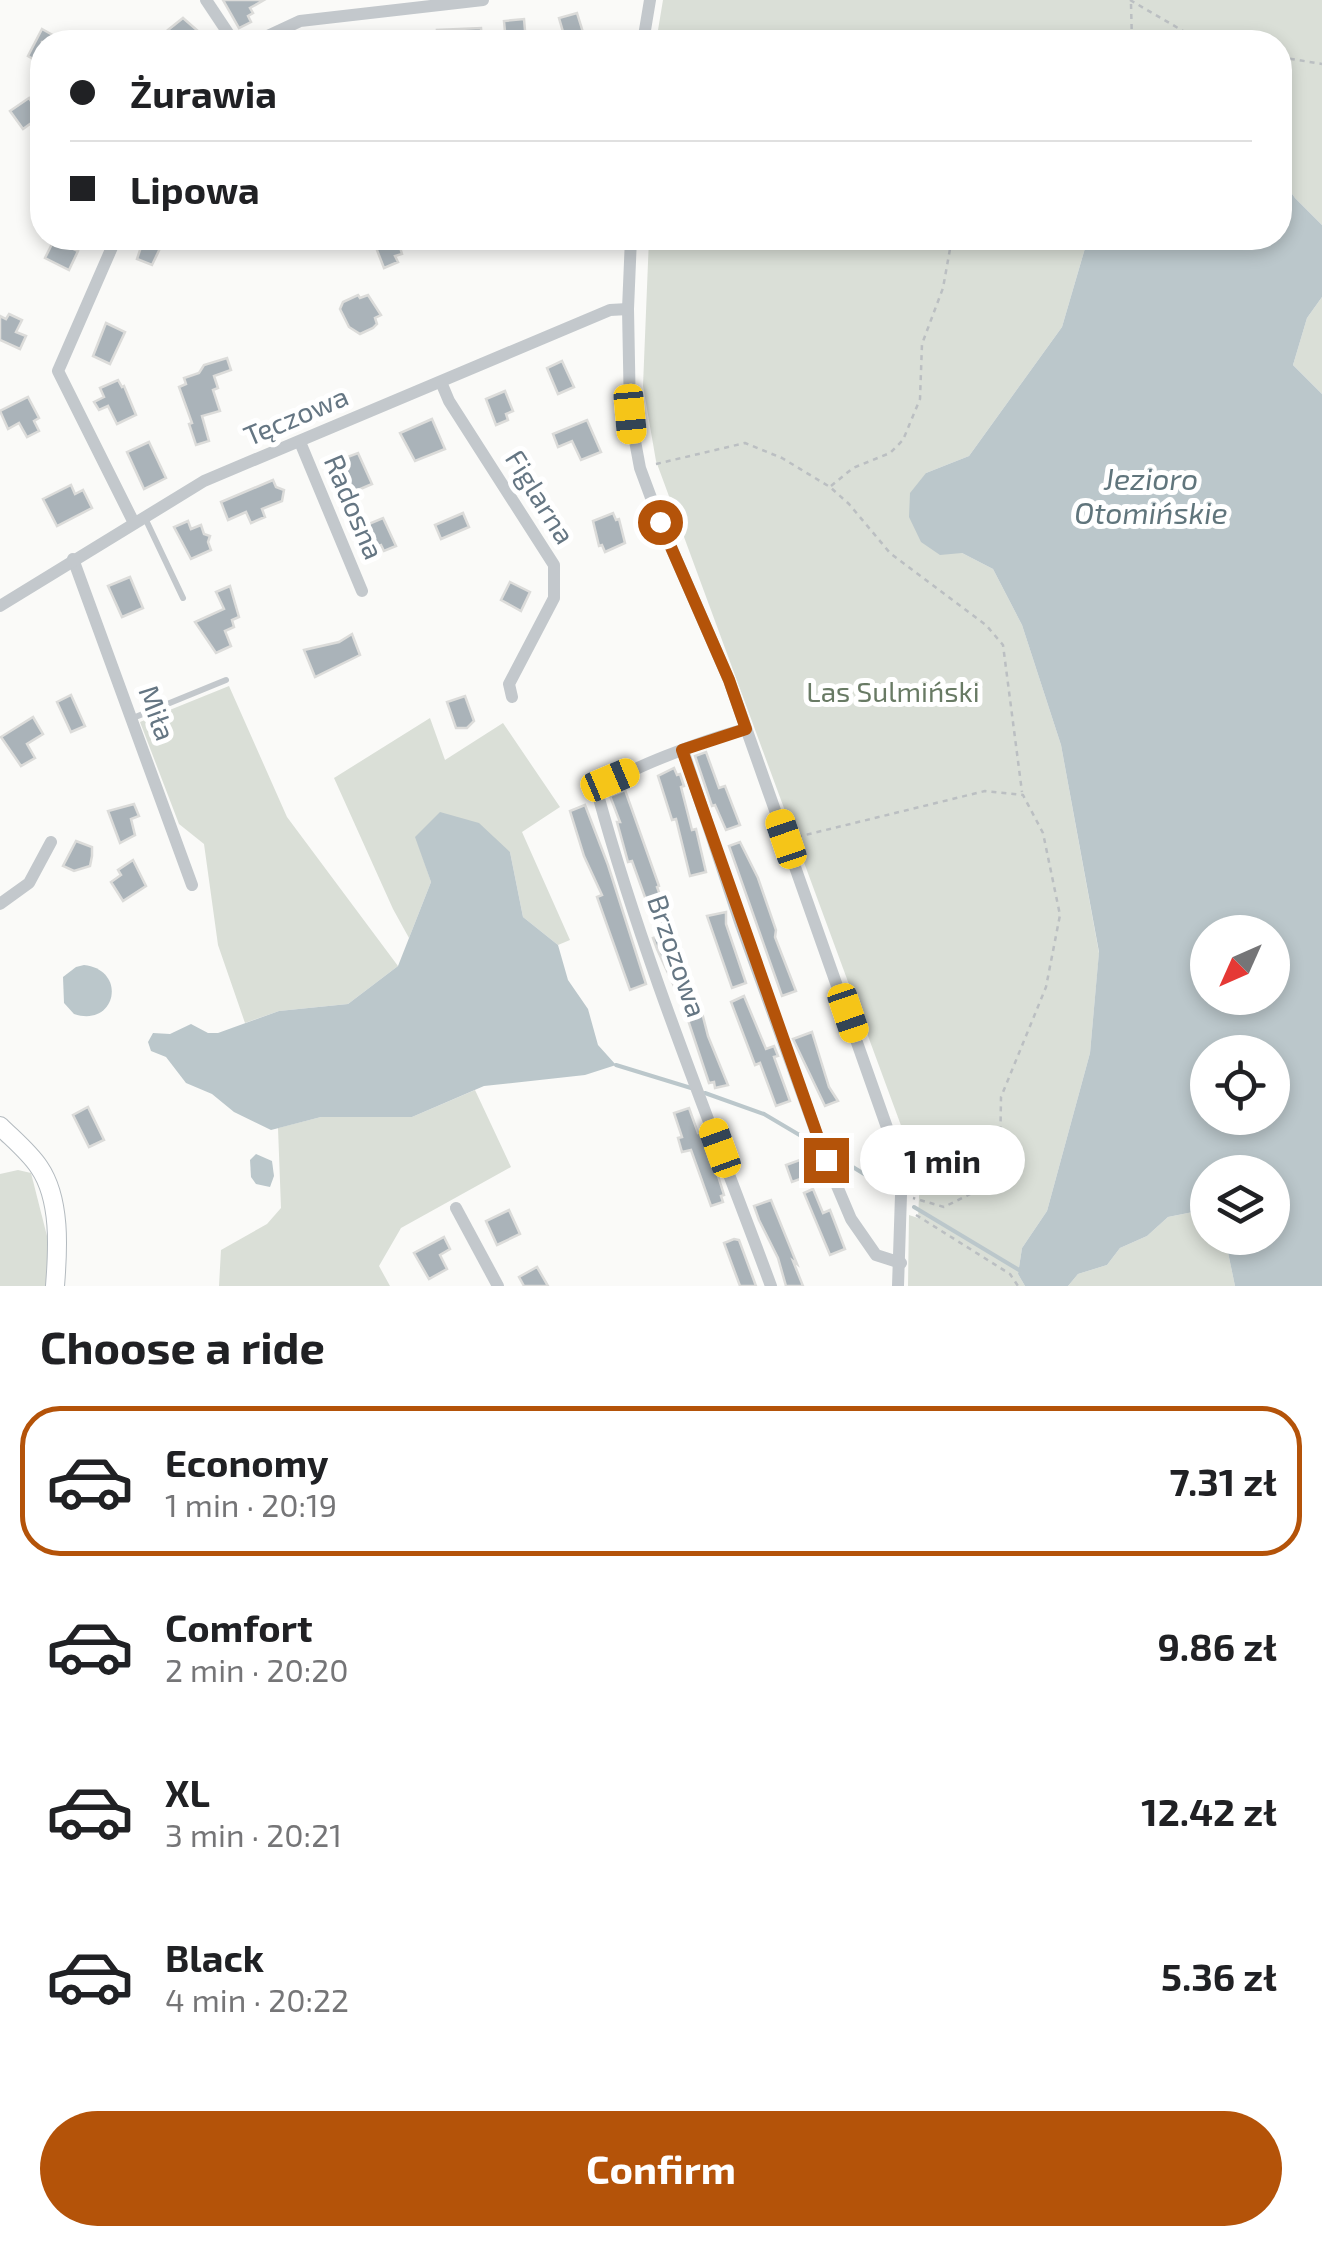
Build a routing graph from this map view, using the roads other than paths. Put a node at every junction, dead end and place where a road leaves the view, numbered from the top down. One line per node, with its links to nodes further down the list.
1 (206, 0): 5 (street)
2 (483, 0): 4 (street)
3 (650, 0): 7 (street)
4 (468, 1): 6 (street)
5 (226, 30)
6 (286, 30)
7 (646, 30)
8 (111, 250): 13 (street)
9 (630, 250): 10 (street)
10 (628, 309): 11 (street, Tęczowa); 21 (street)
11 (441, 382): 12 (street, Tęczowa); 19 (street, Figlarna)
12 (300, 442): 13 (street, Tęczowa); 15 (street, Radosna)
13 (139, 520): 14 (street, Tęczowa); 16 (lane)
14 (74, 559): 17 (street, Tęczowa); 20 (street, Miła)
15 (362, 591)
16 (183, 598)
17 (0, 606)
18 (226, 680): 20 (lane)
19 (512, 698)
20 (133, 718): 24 (street, Miła)
21 (746, 729): 22 (street, Brzozowa); 28 (street)
22 (682, 750): 28 (street); 31 (street, Brzozowa)
23 (51, 842): 25 (street)
24 (192, 885)
25 (0, 904)
26 (0, 1126): 29 (street)
27 (456, 1208): 30 (street)
28 (901, 1263): 32 (street)
29 (55, 1286)
30 (498, 1286)
31 (771, 1286)
32 (898, 1286)

